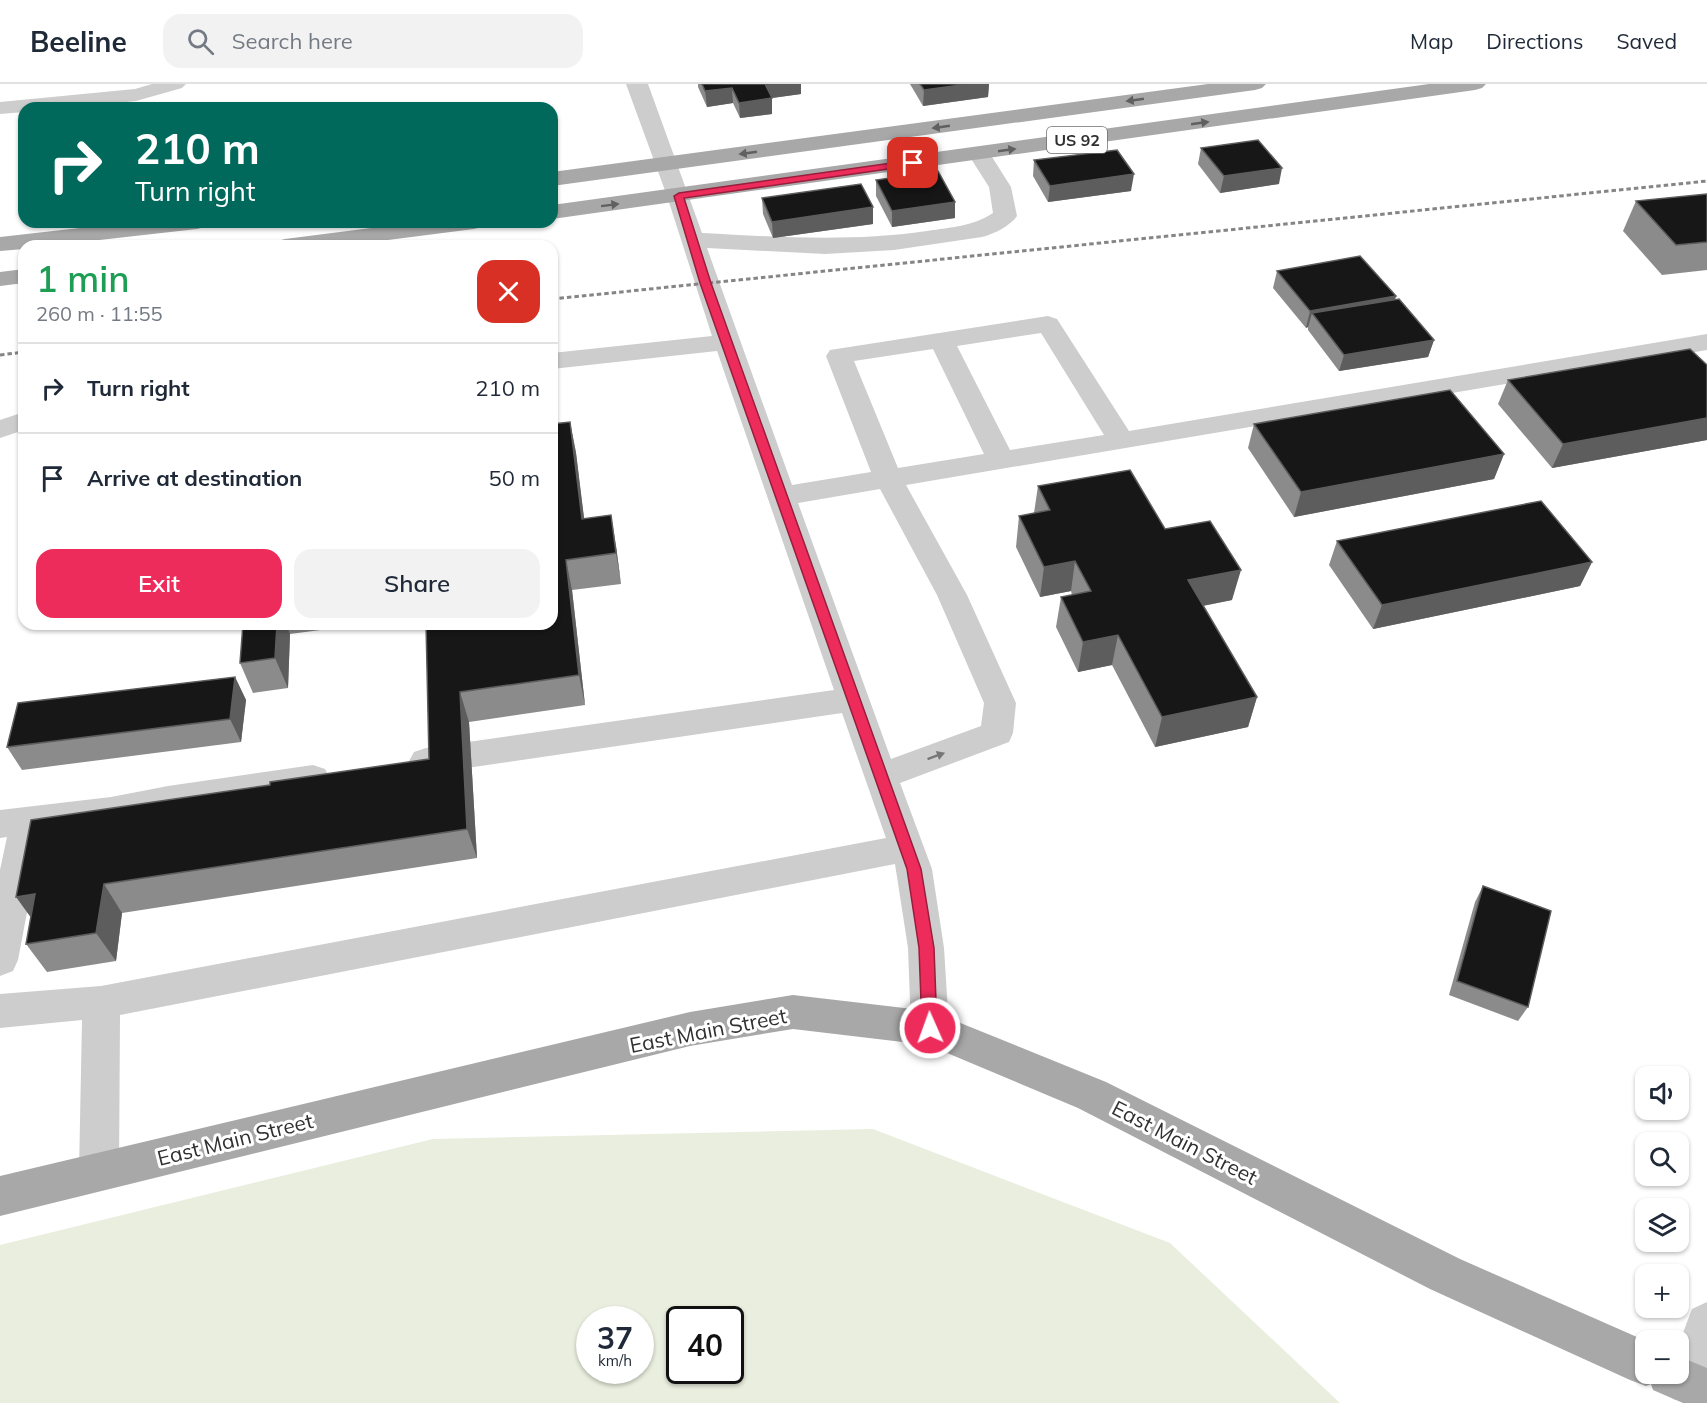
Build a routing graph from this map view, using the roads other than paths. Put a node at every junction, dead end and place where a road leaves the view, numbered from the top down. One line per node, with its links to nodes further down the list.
1 (175, 84): 5 (street)
2 (637, 84): 9 (street)
3 (1255, 84): 9 (main road, US 92, one-way to 9)
4 (1475, 84): 8 (main road, US 92, one-way to 4)
5 (63, 102)
6 (18, 106): 7 (street)
7 (0, 108)
8 (979, 154): 11 (main road, US 92); 17 (street)
9 (666, 164): 10 (main road, US 92); 11 (street)
10 (558, 178)
11 (679, 196): 12 (main road, US 92, one-way to 11); 17 (street)
12 (558, 211)
13 (143, 228): 15 (main road)
14 (427, 228): 16 (main road)
15 (36, 240)
16 (332, 240)
17 (693, 240): 23 (street)
18 (18, 242): 19 (main road)
19 (0, 244)
20 (18, 277): 21 (main road)
21 (0, 279)
22 (941, 340): 28 (street); 29 (street); 30 (street)
23 (727, 342): 25 (street); 31 (street)
24 (1707, 342): 28 (street)
25 (558, 360)
26 (18, 423): 27 (street)
27 (0, 429)
28 (1121, 441): 29 (street)
29 (1001, 460): 30 (street)
30 (888, 479): 31 (street); 35 (street, one-way to 30)
31 (781, 496): 32 (street)
32 (854, 699): 33 (street); 35 (street)
33 (392, 766)
34 (345, 773): 36 (street)
35 (881, 776): 37 (street)
36 (14, 823): 38 (street)
37 (906, 848): 39 (street); 41 (street)
38 (0, 960)
39 (101, 1002): 40 (street); 42 (street)
40 (0, 1011)
41 (930, 1028): 42 (main road, East Main Street); 45 (main road, East Main Street)
42 (99, 1172): 43 (main road, East Main Street)
43 (0, 1196)
44 (1707, 1324): 46 (street)
45 (1635, 1359)
46 (1689, 1380)

